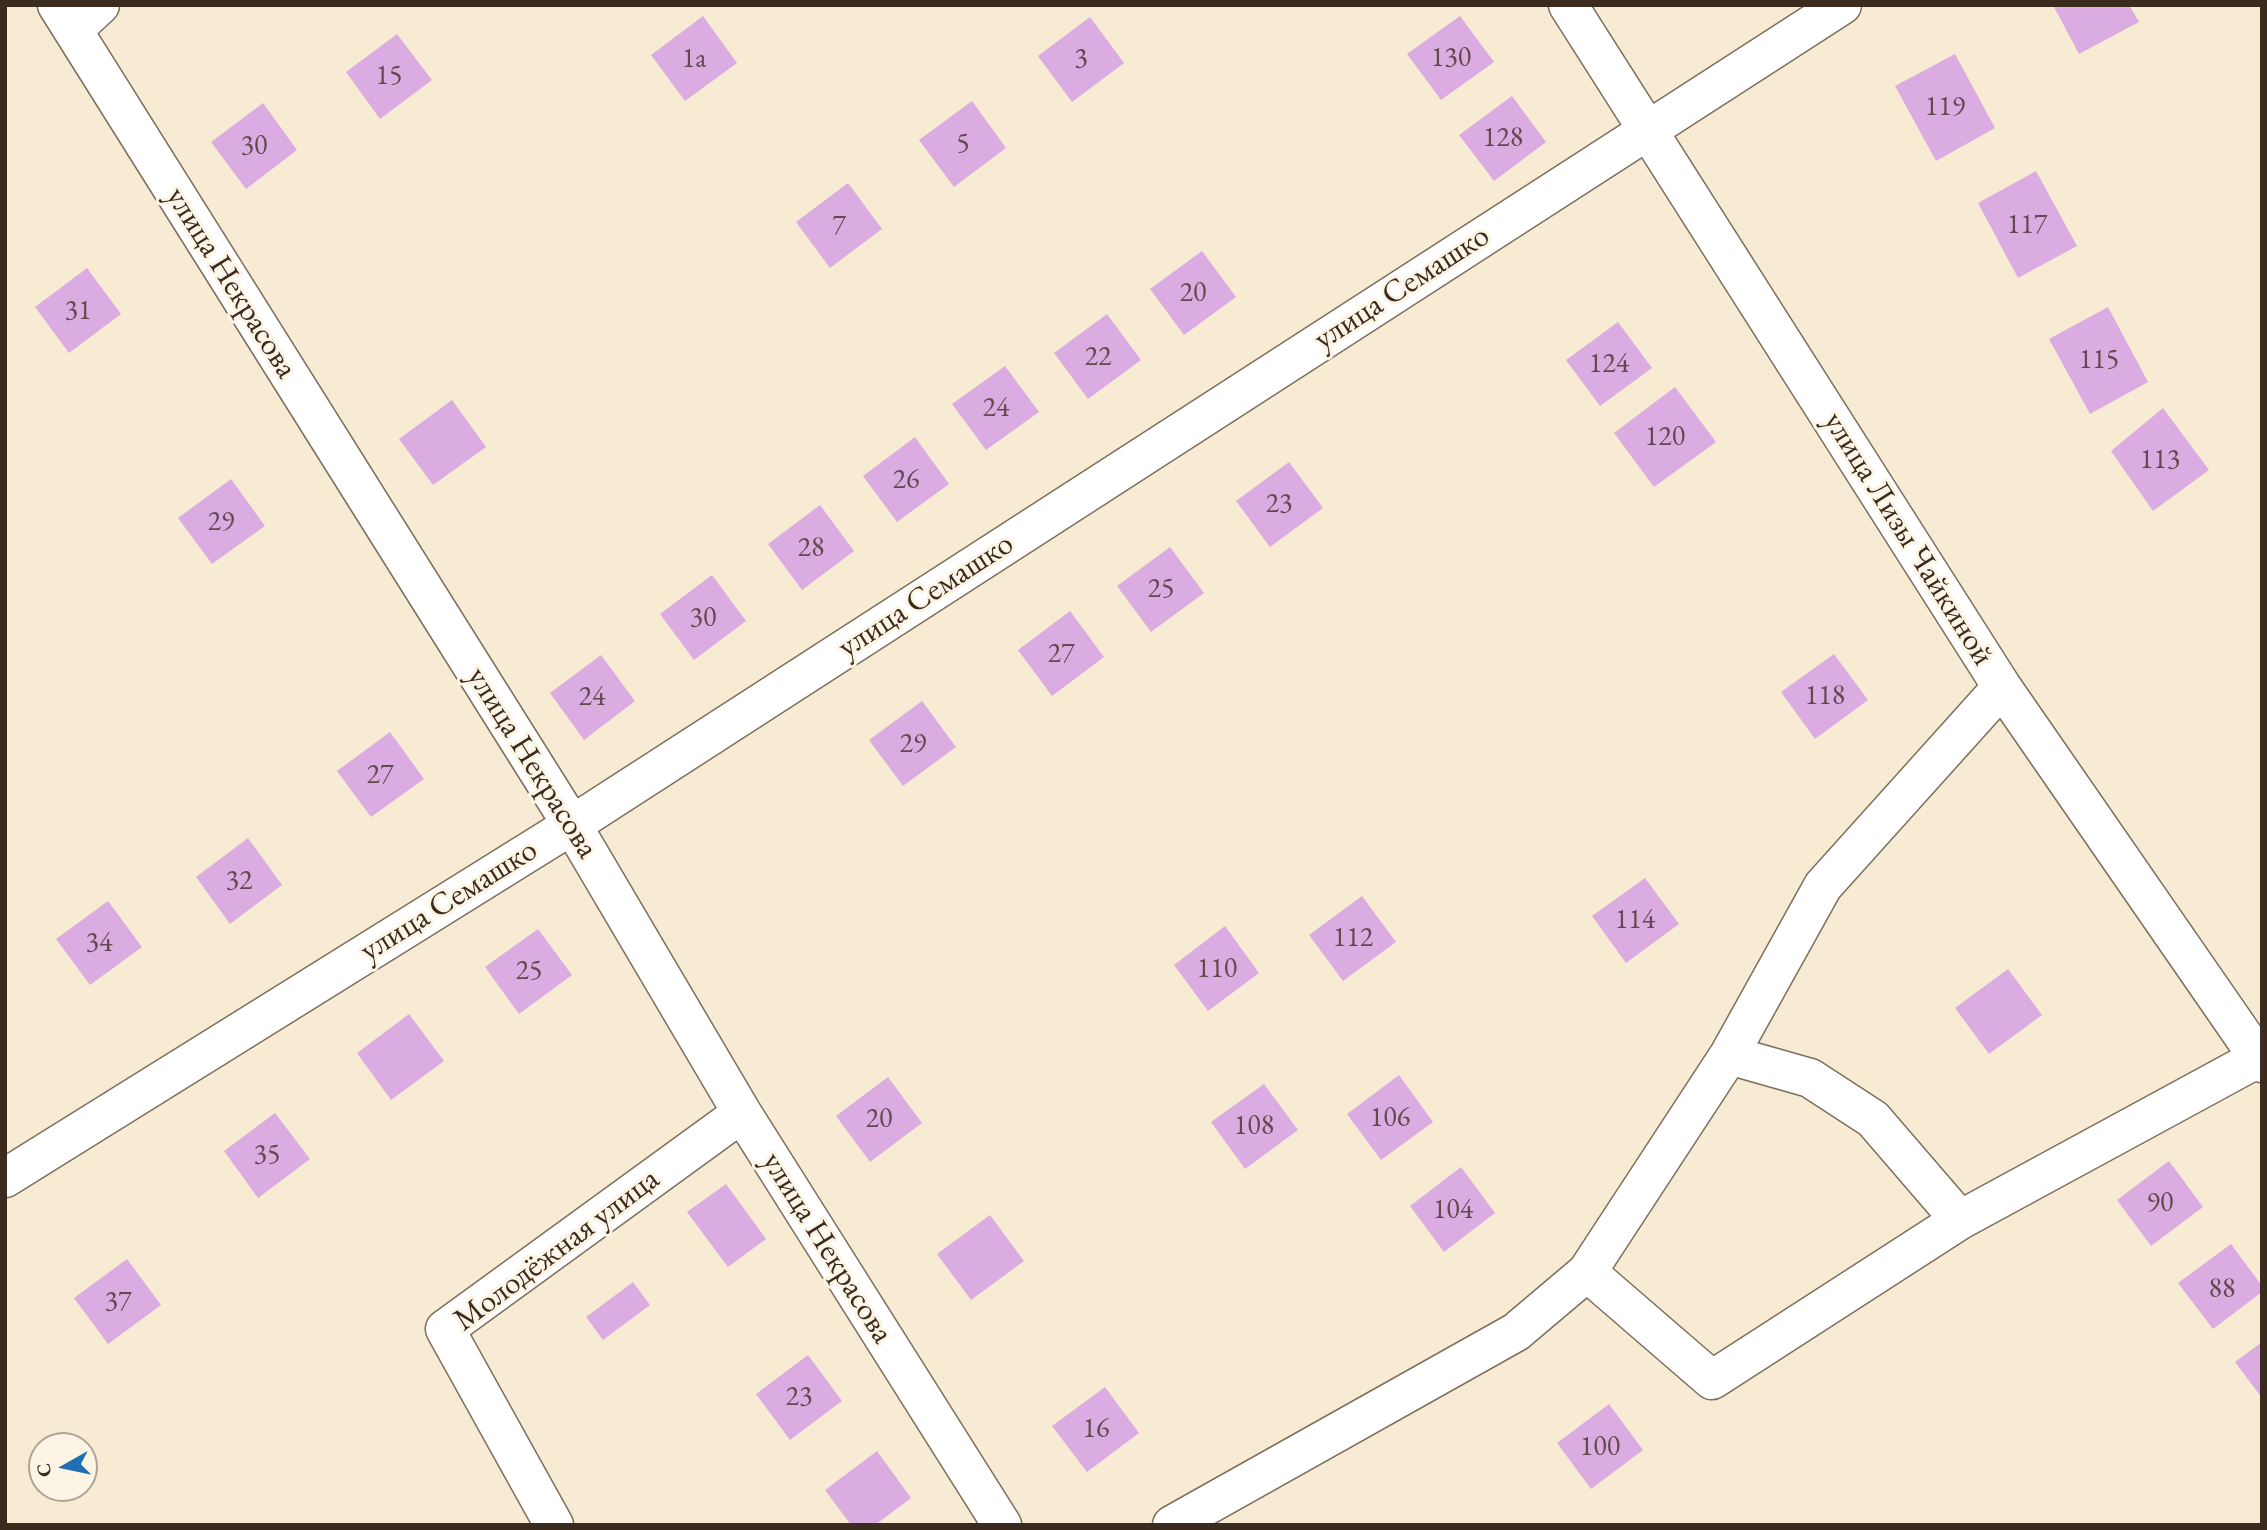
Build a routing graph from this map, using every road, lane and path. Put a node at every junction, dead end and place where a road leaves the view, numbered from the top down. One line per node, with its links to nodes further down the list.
1 (1568, 5): 4 (street, улица Лизы Чайкиной)
2 (1842, 5): 4 (street, улица Семашко)
3 (77, 13): 6 (street, улица Некрасова)
4 (1648, 129): 5 (street, улица Лизы Чайкиной); 6 (street, улица Семашко)
5 (2002, 687): 7 (street); 8 (street, улица Лизы Чайкиной)
6 (572, 825): 9 (street, улица Некрасова); 10 (street, улица Семашко)
7 (1729, 1055): 11 (street); 12 (street)
8 (2261, 1059): 11 (street)
9 (742, 1113): 13 (street, Молодёжная улица); 14 (street, улица Некрасова)
10 (5, 1178)
11 (1960, 1220): 12 (street)
12 (1587, 1272): 15 (street)
13 (554, 1525)
14 (1002, 1525)
15 (1172, 1525)

